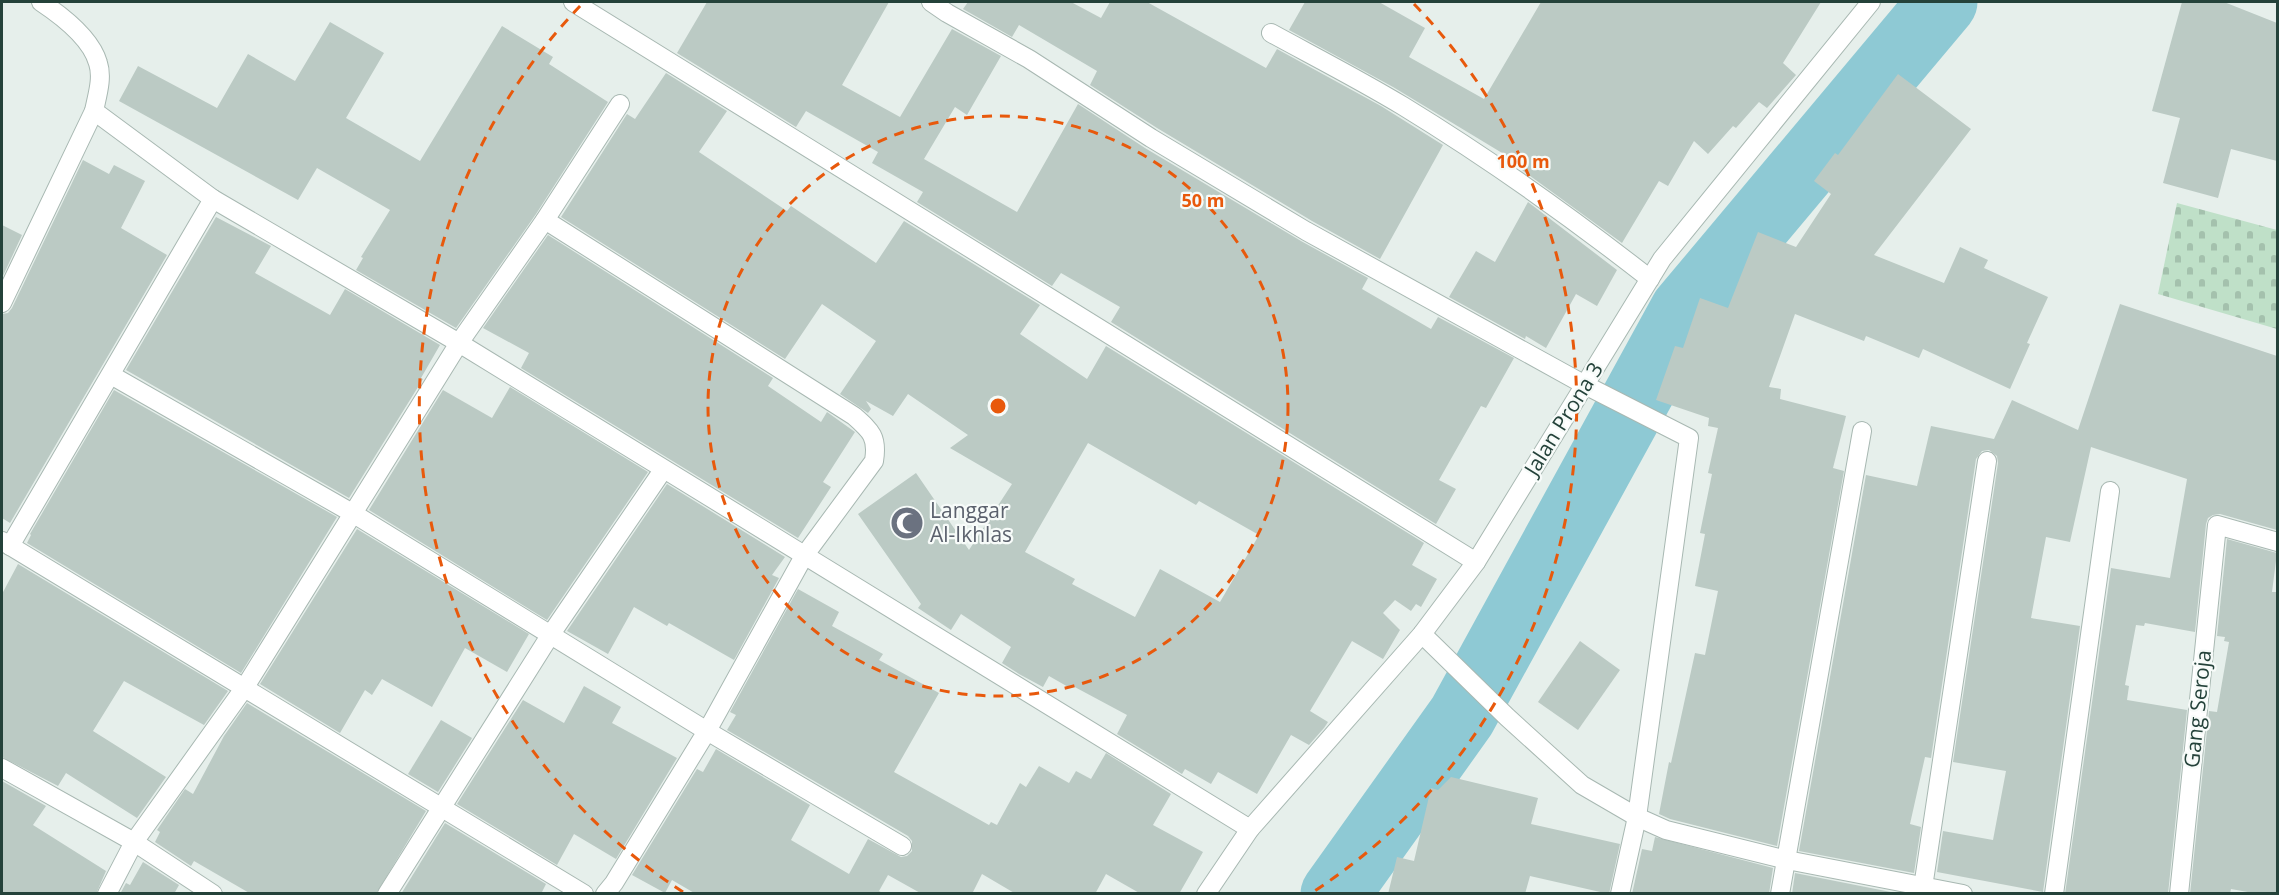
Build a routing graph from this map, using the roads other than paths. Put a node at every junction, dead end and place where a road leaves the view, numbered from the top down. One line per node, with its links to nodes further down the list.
1 (41, 2): 7 (street)
2 (573, 2): 23 (street)
3 (931, 2): 14 (street)
4 (1871, 2): 10 (street, Jalan Prona 3)
5 (1271, 33): 10 (street)
6 (620, 104): 9 (street)
7 (94, 111): 8 (street); 11 (street)
8 (213, 198): 12 (street); 13 (street)
9 (545, 220): 12 (street); 22 (street)
10 (1650, 279): 14 (street, Jalan Prona 3)
11 (2, 303)
12 (459, 343): 17 (street); 19 (street)
13 (111, 375): 19 (street); 21 (street)
14 (1585, 385): 23 (street, Jalan Prona 3); 30 (street)
15 (1862, 431): 34 (street)
16 (1987, 461): 35 (street)
17 (663, 470): 22 (street); 24 (street)
18 (2110, 490): 45 (street)
19 (354, 514): 24 (street); 26 (street)
20 (2277, 542): 46 (street, Gang Seroja)
21 (6, 543): 26 (street)
22 (804, 556): 27 (street); 31 (street)
23 (1476, 562): 25 (street, Jalan Prona 3)
24 (551, 634): 27 (street); 29 (street)
25 (1422, 634): 30 (street); 31 (street, Jalan Prona 3)
26 (245, 687): 29 (street); 32 (street)
27 (707, 731): 33 (street); 40 (street)
28 (2, 768): 32 (street)
29 (442, 807): 38 (street); 39 (street)
30 (1637, 817): 34 (street); 42 (street)
31 (1250, 830): 41 (street, Jalan Prona 3)
32 (134, 842): 36 (street); 37 (street)
33 (902, 846)
34 (1787, 860): 35 (street); 43 (street)
35 (1923, 890): 44 (street)
36 (106, 894)
37 (213, 894)
38 (387, 894)
39 (584, 894)
40 (605, 894)
41 (1206, 894)
42 (1620, 894)
43 (1780, 894)
44 (1963, 894)
45 (2054, 894)
46 (2179, 894)

